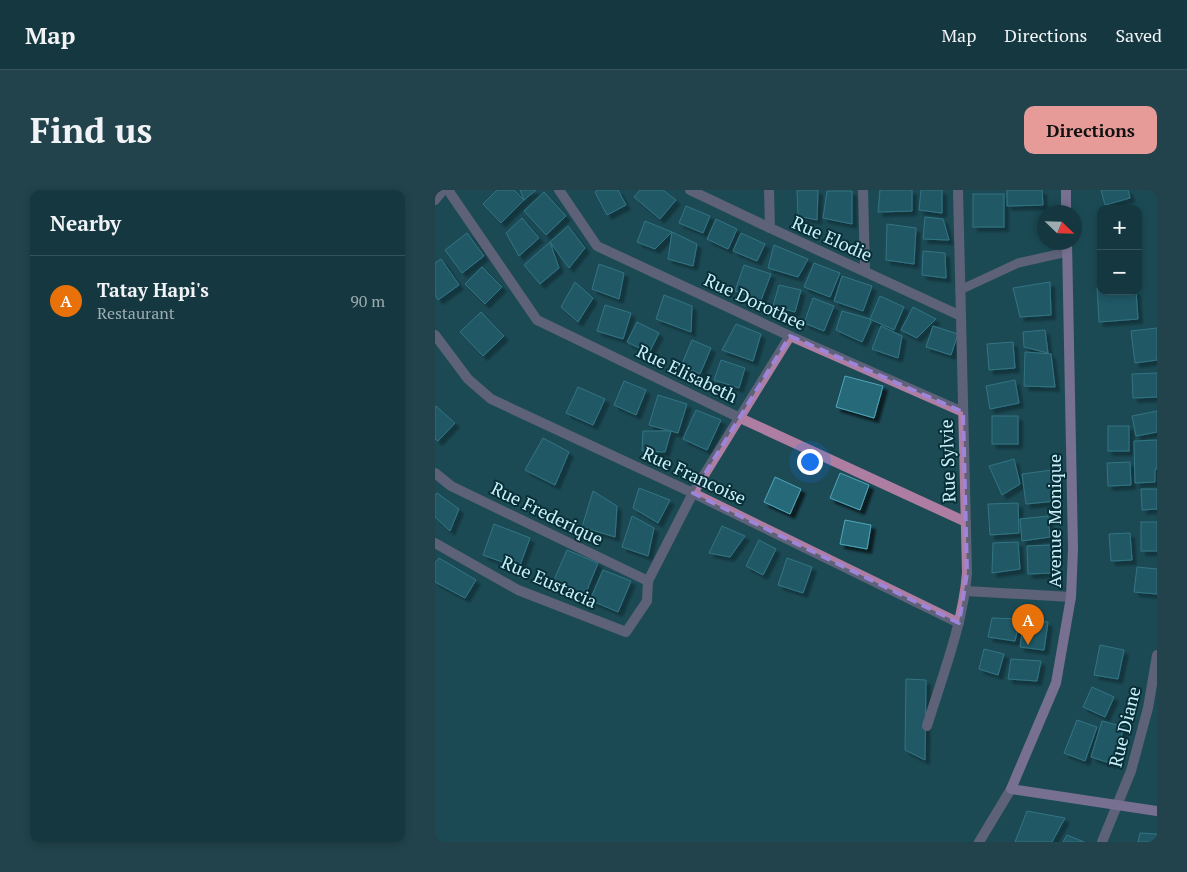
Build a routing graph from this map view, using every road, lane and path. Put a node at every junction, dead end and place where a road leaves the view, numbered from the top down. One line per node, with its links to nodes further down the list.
1 (443, 190): 9 (street)
2 (448, 190): 20 (street, Rue Elisabeth)
3 (559, 190): 18 (street, Rue Dorothee)
4 (690, 190): 11 (street, Rue Elodie)
5 (769, 190): 11 (street)
6 (863, 190): 14 (street)
7 (958, 190): 15 (street, Rue Sylvie)
8 (1066, 190): 10 (street)
9 (435, 200)
10 (1066, 205)
11 (770, 228): 14 (street, Rue Elodie)
12 (1058, 250): 15 (lane)
13 (1067, 250): 27 (street, Avenue Monique)
14 (865, 272): 16 (street, Rue Elodie)
15 (960, 290): 16 (street, Rue Sylvie)
16 (961, 316): 19 (street, Rue Sylvie)
17 (435, 334): 22 (street, Rue Francoise)
18 (791, 336): 19 (street, Rue Dorothee); 20 (street)
19 (963, 412): 23 (street, Rue Sylvie)
20 (740, 418): 22 (street); 23 (street, Rue Elisabeth)
21 (435, 473): 25 (street, Rue Frederique)
22 (693, 493): 25 (street); 28 (street, Rue Francoise)
23 (966, 522): 26 (street, Rue Sylvie)
24 (435, 543): 25 (street, Rue Eustacia)
25 (648, 581)
26 (966, 591): 27 (street); 28 (street, Rue Sylvie)
27 (1071, 597): 32 (street, Avenue Monique)
28 (959, 623): 31 (street, Rue Sylvie)
29 (1157, 655): 30 (street, Rue Diane)
30 (1153, 708): 33 (street, Rue Diane)
31 (927, 726)
32 (1011, 789): 33 (street); 35 (street, Avenue Monique)
33 (1117, 806): 34 (street); 36 (street, Rue Diane)
34 (1157, 811)
35 (979, 842)
36 (1101, 842)

